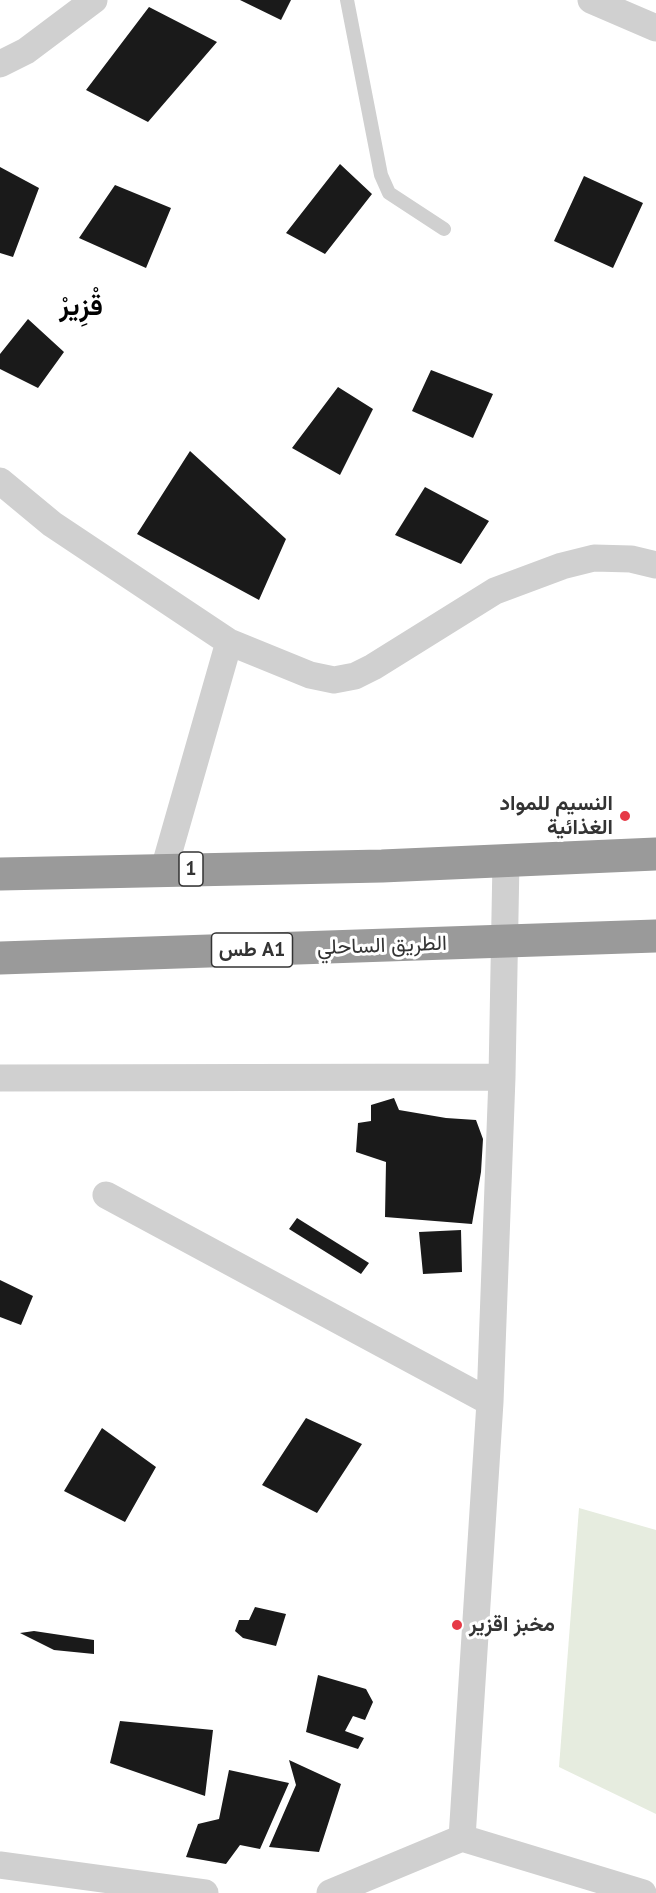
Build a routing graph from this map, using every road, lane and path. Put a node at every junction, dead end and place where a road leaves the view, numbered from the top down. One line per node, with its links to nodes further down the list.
1 (94, 0): 5 (street)
2 (347, 0): 6 (lane)
3 (591, 0): 4 (street)
4 (656, 28)
5 (0, 63)
6 (444, 229)
7 (0, 482): 9 (street)
8 (656, 565): 9 (street)
9 (229, 642): 12 (street)
10 (656, 854): 11 (highway, 1)
11 (506, 861): 12 (highway, 1); 15 (street)
12 (165, 869): 13 (highway, 1)
13 (0, 874)
14 (656, 936): 15 (highway, الطريق الساحلي / طس A1)
15 (504, 943): 16 (highway, الطريق الساحلي / طس A1); 17 (street)
16 (0, 958)
17 (502, 1077): 18 (street); 20 (street)
18 (0, 1078)
19 (106, 1195): 20 (street)
20 (490, 1402): 21 (street)
21 (462, 1839): 24 (street); 26 (street)
22 (0, 1865): 23 (street)
23 (55, 1882): 25 (street)
24 (583, 1884): 27 (street)
25 (205, 1893)
26 (330, 1893)
27 (643, 1893)

